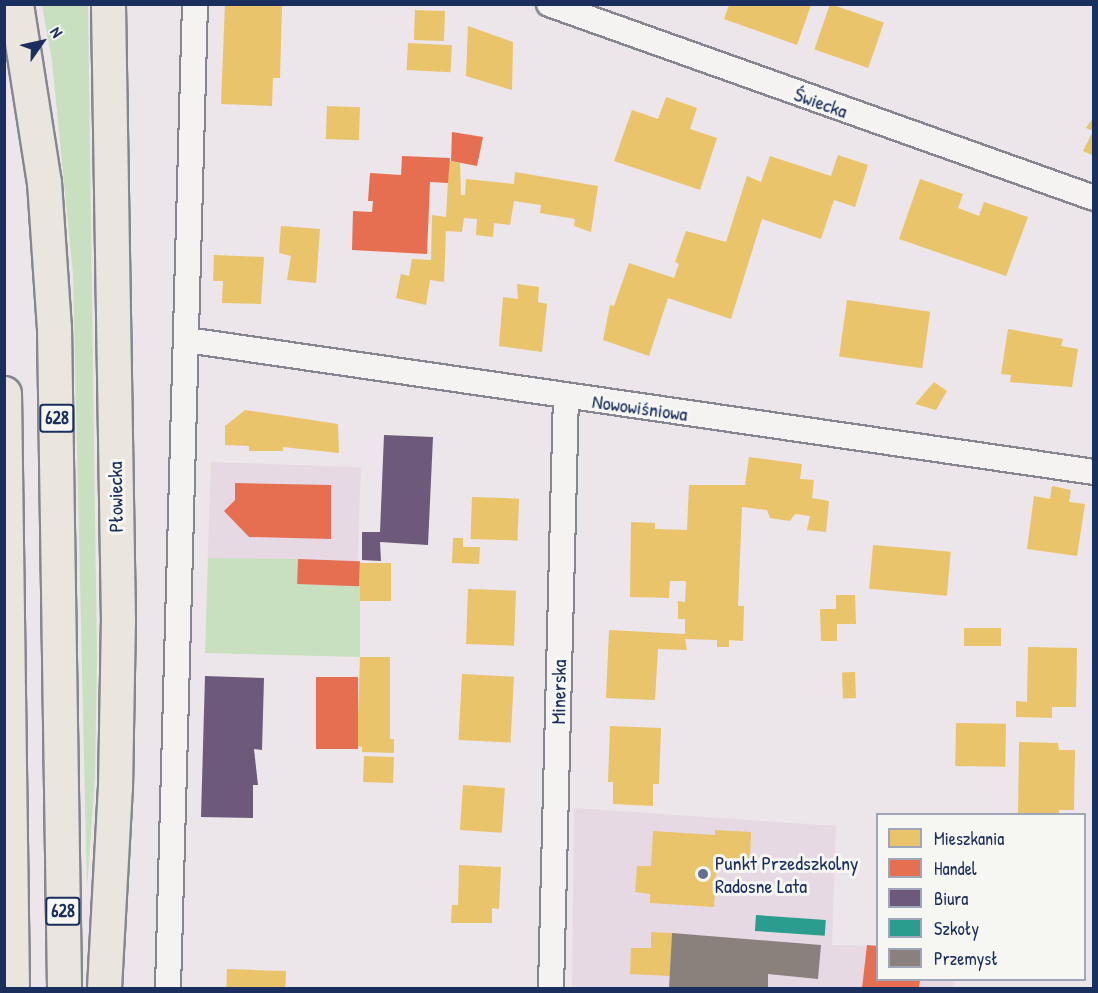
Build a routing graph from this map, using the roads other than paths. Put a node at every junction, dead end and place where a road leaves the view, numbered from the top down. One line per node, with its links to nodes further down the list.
1 (16, 4): 12 (main road, 628)
2 (108, 4): 13 (main road, Płowiecka)
3 (195, 4): 6 (street)
4 (549, 4): 5 (street, Świecka)
5 (1094, 198)
6 (187, 340): 8 (street, Nowowiśniowa); 14 (street)
7 (4, 393): 10 (main road)
8 (566, 396): 9 (street, Nowowiśniowa); 15 (street, Minerska)
9 (1094, 472)
10 (7, 749): 11 (main road)
11 (12, 988)
12 (64, 988)
13 (104, 988)
14 (168, 988)
15 (551, 988)

